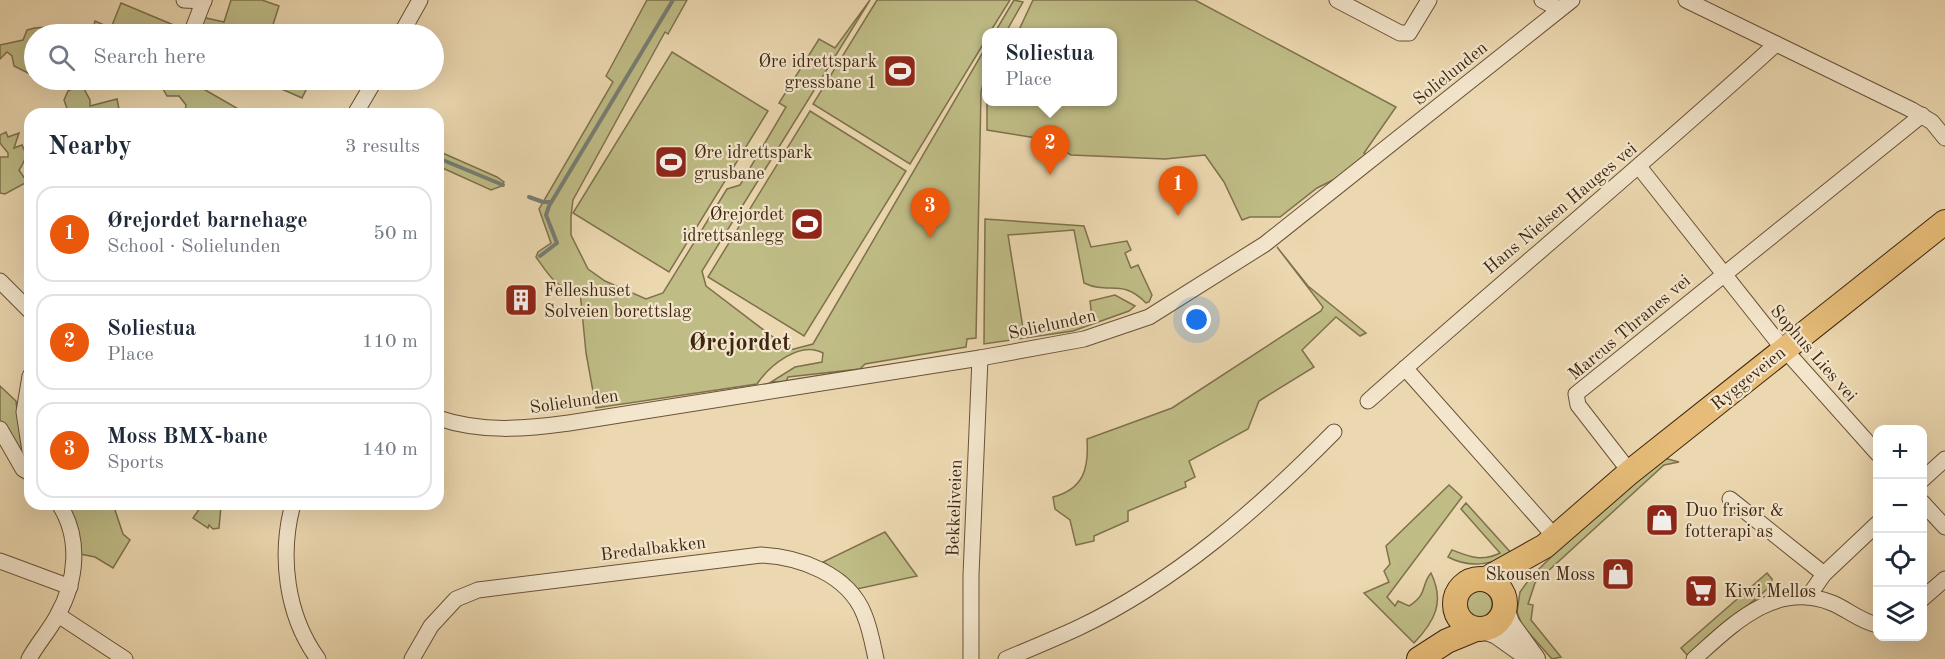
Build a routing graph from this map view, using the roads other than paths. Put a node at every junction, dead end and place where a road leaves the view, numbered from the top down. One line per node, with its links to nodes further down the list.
1 (184, 0): 7 (street)
2 (420, 0): 10 (street)
3 (1337, 0): 4 (street)
4 (1428, 0)
5 (1542, 0): 8 (street)
6 (1686, 0): 11 (street)
7 (204, 1): 9 (street)
8 (1565, 5): 22 (street, Solielunden)
9 (194, 24)
10 (407, 24)
11 (1776, 44): 14 (street); 16 (street, Hans Nielsen Hauges vei)
12 (369, 90): 13 (street)
13 (359, 108)
14 (1922, 115): 15 (street); 18 (street, Marcus Thranes vei)
15 (1945, 138)
16 (1640, 168): 18 (street); 23 (street, Hans Nielsen Hauges vei)
17 (1945, 222): 21 (main road, Ryggeveien)
18 (1724, 275): 21 (street, Sophus Lies vei); 31 (street, Marcus Thranes vei)
19 (0, 281): 20 (street)
20 (24, 305)
21 (1784, 349): 28 (street, Sophus Lies vei); 31 (main road, Ryggeveien)
22 (980, 358): 25 (street, Solielunden); 57 (street, Bekkeliveien)
23 (1405, 368): 24 (street, Hans Nielsen Hauges vei); 39 (street)
24 (1368, 401)
25 (444, 419)
26 (0, 429): 30 (street)
27 (1335, 432): 58 (street)
28 (1873, 448)
29 (1945, 459): 32 (street)
30 (24, 468)
31 (1630, 472): 39 (main road, Ryggeveien)
32 (1924, 479)
33 (1730, 499): 41 (street)
34 (1927, 507): 37 (street)
35 (61, 510): 44 (street)
36 (292, 510): 54 (street)
37 (1945, 527)
38 (1873, 528): 41 (street)
39 (1550, 541): 42 (main road, Ryggeveien); 47 (main road, Ryggeveien)
40 (0, 561): 44 (street)
41 (1824, 574): 46 (street)
42 (1486, 579): 47 (main road); 48 (main road)
43 (1945, 579): 45 (street)
44 (70, 587): 49 (street)
45 (1927, 595)
46 (1808, 597): 50 (street); 61 (street)
47 (1505, 606): 51 (main road); 60 (street)
48 (1455, 609): 51 (main road); 59 (main road)
49 (58, 615): 52 (street); 53 (street)
50 (1873, 623)
51 (1480, 629): 59 (main road); 60 (street)
52 (29, 659)
53 (125, 659)
54 (318, 659)
55 (412, 659): 56 (street, Bredalbakken)
56 (876, 659)
57 (970, 659)
58 (1006, 659)
59 (1418, 659)
60 (1534, 659)
61 (1694, 659)

